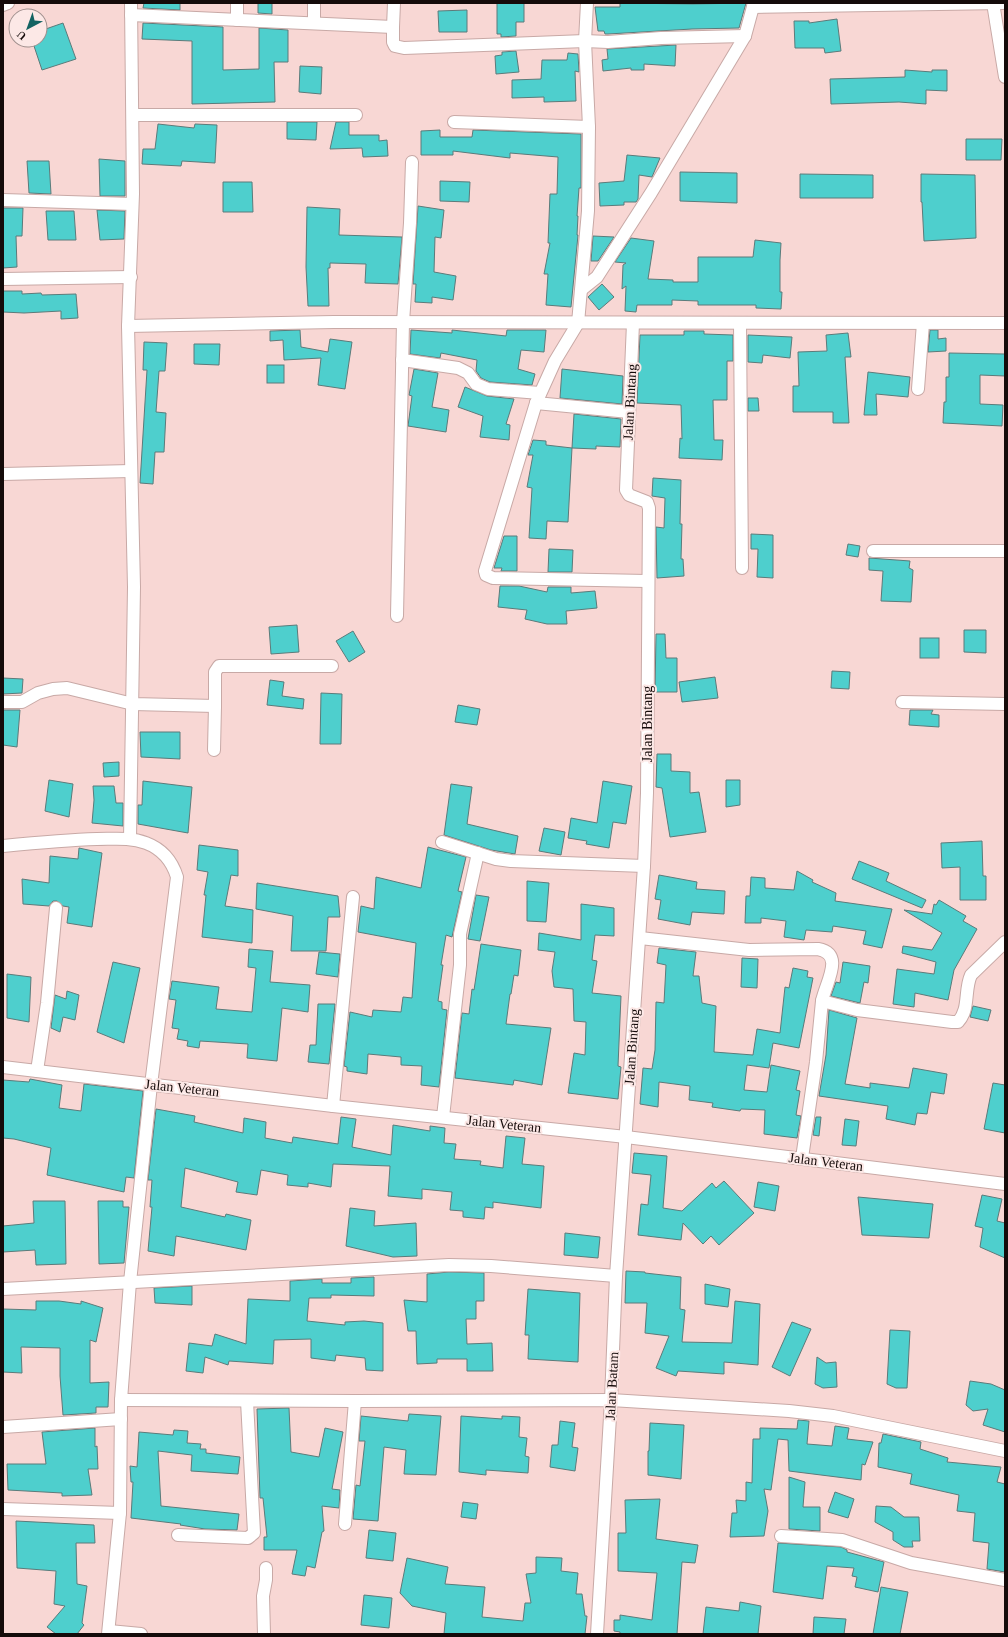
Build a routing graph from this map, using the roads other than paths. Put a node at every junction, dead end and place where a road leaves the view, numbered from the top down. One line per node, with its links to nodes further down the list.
1 (8, 3): 9 (street)
2 (131, 3): 11 (street)
3 (237, 3): 12 (street)
4 (314, 3): 13 (street)
5 (394, 3): 14 (street)
6 (587, 3): 16 (street)
7 (996, 3): 8 (street); 17 (street)
8 (885, 4): 10 (street)
9 (3, 5)
10 (754, 5): 15 (street)
11 (131, 15): 12 (street); 18 (street)
12 (237, 20): 13 (street)
13 (314, 23): 14 (street)
14 (393, 27): 16 (street)
15 (745, 36): 16 (street); 27 (street)
16 (586, 41): 21 (street)
17 (1005, 77)
18 (133, 115): 19 (street); 24 (street)
19 (356, 115)
20 (454, 122): 21 (street)
21 (589, 127): 27 (street)
22 (412, 162): 28 (street)
23 (3, 200): 24 (street)
24 (132, 204): 25 (street)
25 (131, 277): 26 (street); 34 (street)
26 (3, 279)
27 (582, 289): 29 (street)
28 (403, 322): 29 (street); 34 (street); 35 (street)
29 (578, 323): 30 (street); 37 (street)
30 (633, 323): 31 (street); 38 (street, Jalan Bintang)
31 (740, 323): 32 (street); 43 (street)
32 (923, 323): 33 (street); 36 (street)
33 (1005, 323)
34 (128, 326): 39 (street)
35 (402, 360): 37 (street); 45 (street)
36 (918, 389)
37 (538, 398): 38 (street); 44 (street)
38 (629, 412): 44 (street, Jalan Bintang)
39 (132, 471): 40 (street); 49 (street)
40 (3, 474)
41 (873, 551): 42 (street)
42 (1005, 551)
43 (742, 568)
44 (647, 581): 57 (street, Jalan Bintang)
45 (397, 616)
46 (332, 666): 51 (street)
47 (3, 702): 49 (street)
48 (902, 702): 50 (street)
49 (133, 704): 51 (street); 53 (street)
50 (1005, 704)
51 (215, 706): 52 (street)
52 (214, 750)
53 (130, 838): 55 (street); 65 (street)
54 (442, 842): 56 (street)
55 (3, 846)
56 (478, 853): 57 (street); 67 (street)
57 (644, 866): 60 (street, Jalan Bintang)
58 (353, 897): 66 (street)
59 (56, 908): 64 (street)
60 (640, 938): 62 (street); 68 (street, Jalan Bintang)
61 (1005, 942): 62 (street)
62 (822, 1001): 69 (street)
63 (3, 1067): 64 (street, Jalan Veteran)
64 (37, 1071): 65 (street, Jalan Veteran)
65 (151, 1085): 66 (street, Jalan Veteran); 72 (street)
66 (333, 1106): 67 (street, Jalan Veteran)
67 (443, 1118): 68 (street, Jalan Veteran)
68 (626, 1137): 69 (street, Jalan Veteran); 71 (street, Jalan Batam)
69 (802, 1158): 70 (street, Jalan Veteran)
70 (1005, 1184)
71 (616, 1276): 72 (street); 75 (street, Jalan Batam)
72 (130, 1282): 73 (street); 74 (street)
73 (3, 1289)
74 (122, 1400): 76 (street); 78 (street)
75 (611, 1400): 77 (street); 80 (street); 91 (street, Jalan Batam)
76 (247, 1401): 77 (street); 84 (street)
77 (356, 1401): 83 (street)
78 (121, 1419): 79 (street); 82 (street)
79 (3, 1427)
80 (1005, 1451)
81 (3, 1509): 82 (street)
82 (120, 1513): 88 (street)
83 (345, 1524)
84 (178, 1535)
85 (781, 1536): 87 (street)
86 (266, 1568): 90 (street)
87 (1005, 1580)
88 (108, 1632): 89 (street)
89 (141, 1634)
90 (264, 1634)
91 (596, 1634)

